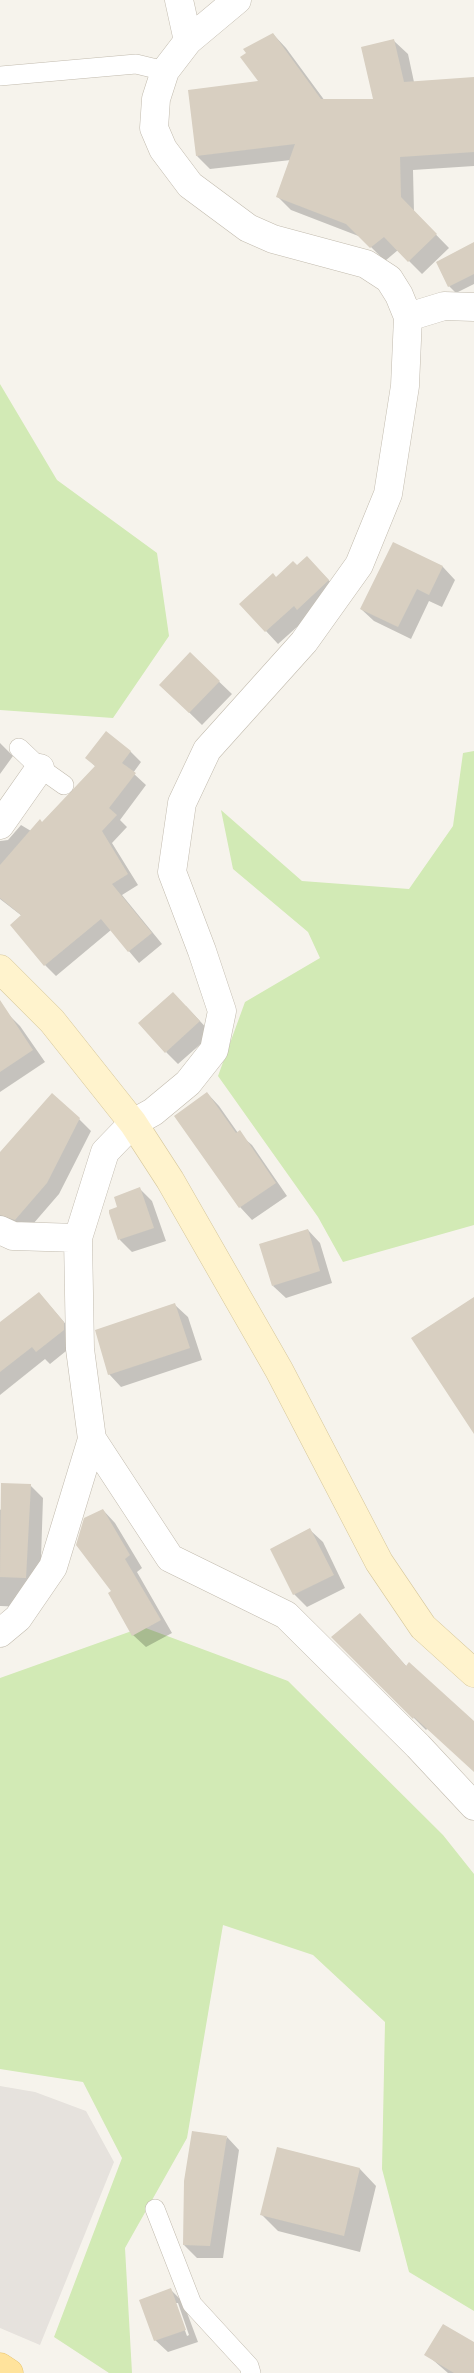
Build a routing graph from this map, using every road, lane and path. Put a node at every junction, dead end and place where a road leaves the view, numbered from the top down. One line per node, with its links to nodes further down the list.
1 (179, 0): 3 (street)
2 (237, 0): 3 (street)
3 (188, 41): 4 (street)
4 (166, 71): 5 (lane); 7 (street)
5 (0, 76)
6 (474, 307): 7 (street)
7 (408, 317): 13 (street)
8 (18, 748): 9 (lane)
9 (40, 768): 10 (lane); 11 (street)
10 (64, 785)
11 (0, 825)
12 (0, 969): 13 (street)
13 (133, 1123): 15 (street); 18 (street)
14 (0, 1230): 15 (street)
15 (78, 1238): 16 (street)
16 (92, 1439): 17 (street); 19 (street)
17 (0, 1633)
18 (474, 1673)
19 (474, 1806)
20 (155, 2209): 23 (lane)
21 (0, 2367): 22 (main road)
22 (9, 2373)
23 (251, 2373)

